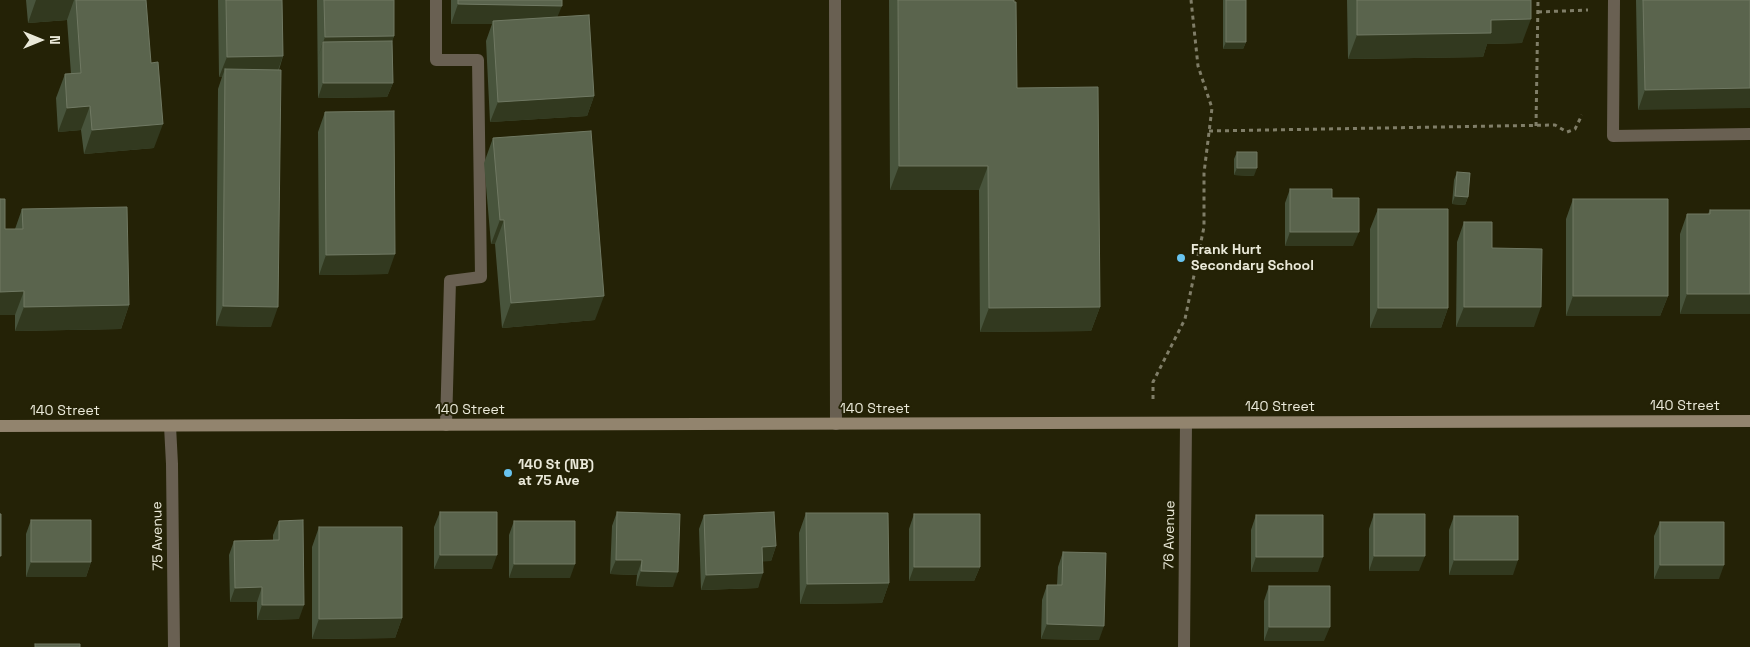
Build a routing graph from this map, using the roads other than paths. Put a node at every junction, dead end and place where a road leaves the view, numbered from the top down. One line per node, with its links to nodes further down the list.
1 (436, 0): 8 (street)
2 (835, 0): 7 (street)
3 (1614, 0): 4 (street)
4 (1750, 134)
5 (1750, 421): 6 (main road, 140 Street)
6 (1186, 423): 7 (main road, 140 Street); 12 (street, 76 Avenue)
7 (836, 424): 8 (main road, 140 Street)
8 (446, 425): 10 (main road, 140 Street)
9 (0, 426): 10 (main road, 140 Street)
10 (170, 426): 11 (street, 75 Avenue)
11 (174, 647)
12 (1184, 647)

